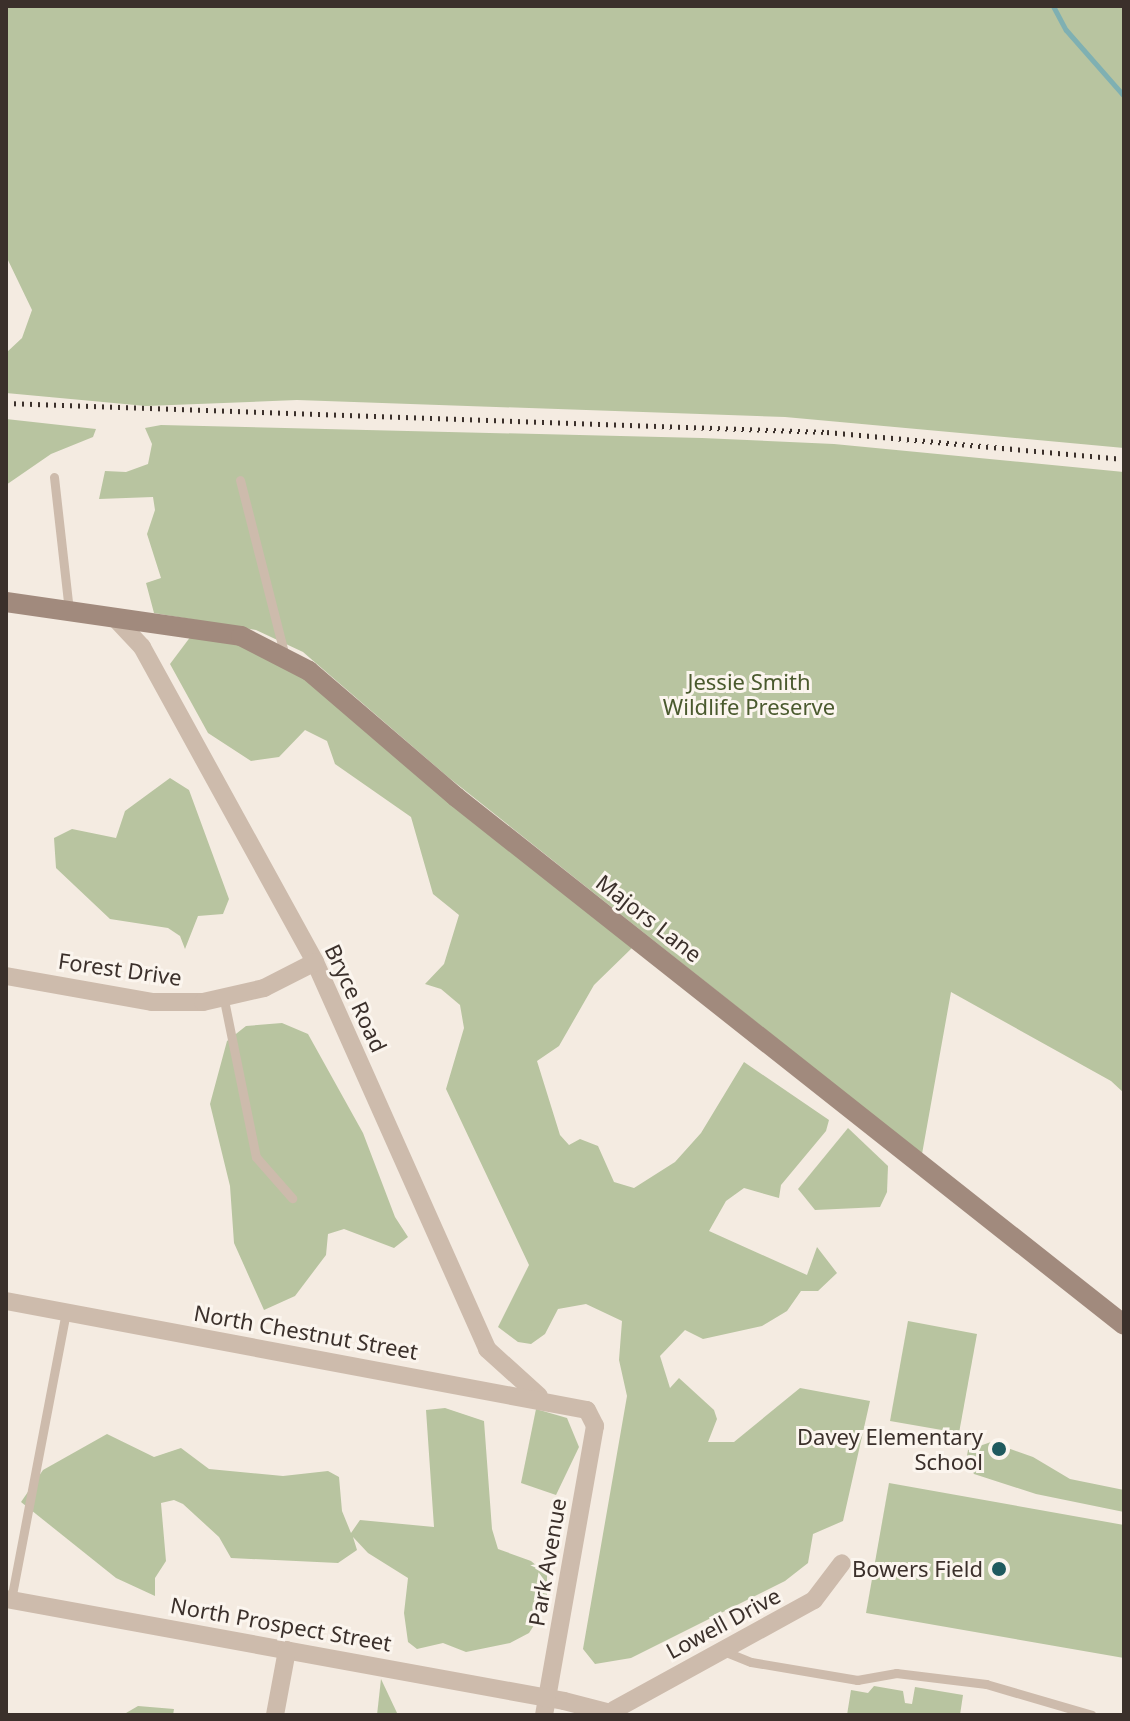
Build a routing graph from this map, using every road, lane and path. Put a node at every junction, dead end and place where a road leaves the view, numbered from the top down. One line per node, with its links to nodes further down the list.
1 (54, 477): 4 (lane)
2 (240, 480): 6 (lane)
3 (6, 602): 4 (street, Majors Lane)
4 (69, 611): 5 (street, Majors Lane)
5 (114, 617): 6 (street, Majors Lane); 7 (street, Bryce Road)
6 (285, 656): 13 (street, Majors Lane)
7 (315, 962): 9 (street, Forest Drive); 14 (street, Bryce Road)
8 (6, 976): 9 (street, Forest Drive)
9 (224, 1000): 10 (lane)
10 (292, 1198)
11 (6, 1301): 12 (street, North Chestnut Street)
12 (66, 1313): 15 (street, North Chestnut Street); 19 (lane)
13 (1124, 1325)
14 (487, 1349): 15 (street); 16 (street, Bryce Road)
15 (466, 1386): 16 (street, North Chestnut Street)
16 (545, 1399): 17 (street, North Chestnut Street)
17 (593, 1417): 22 (street, Park Avenue)
18 (842, 1563): 21 (street, Lowell Drive)
19 (8, 1599): 20 (street, North Prospect Street)
20 (287, 1650): 22 (street, North Prospect Street); 24 (street)
21 (721, 1650): 23 (street, Lowell Drive); 25 (lane)
22 (546, 1706): 23 (street, North Prospect Street)
23 (616, 1713)
24 (275, 1715)
25 (1092, 1715)

